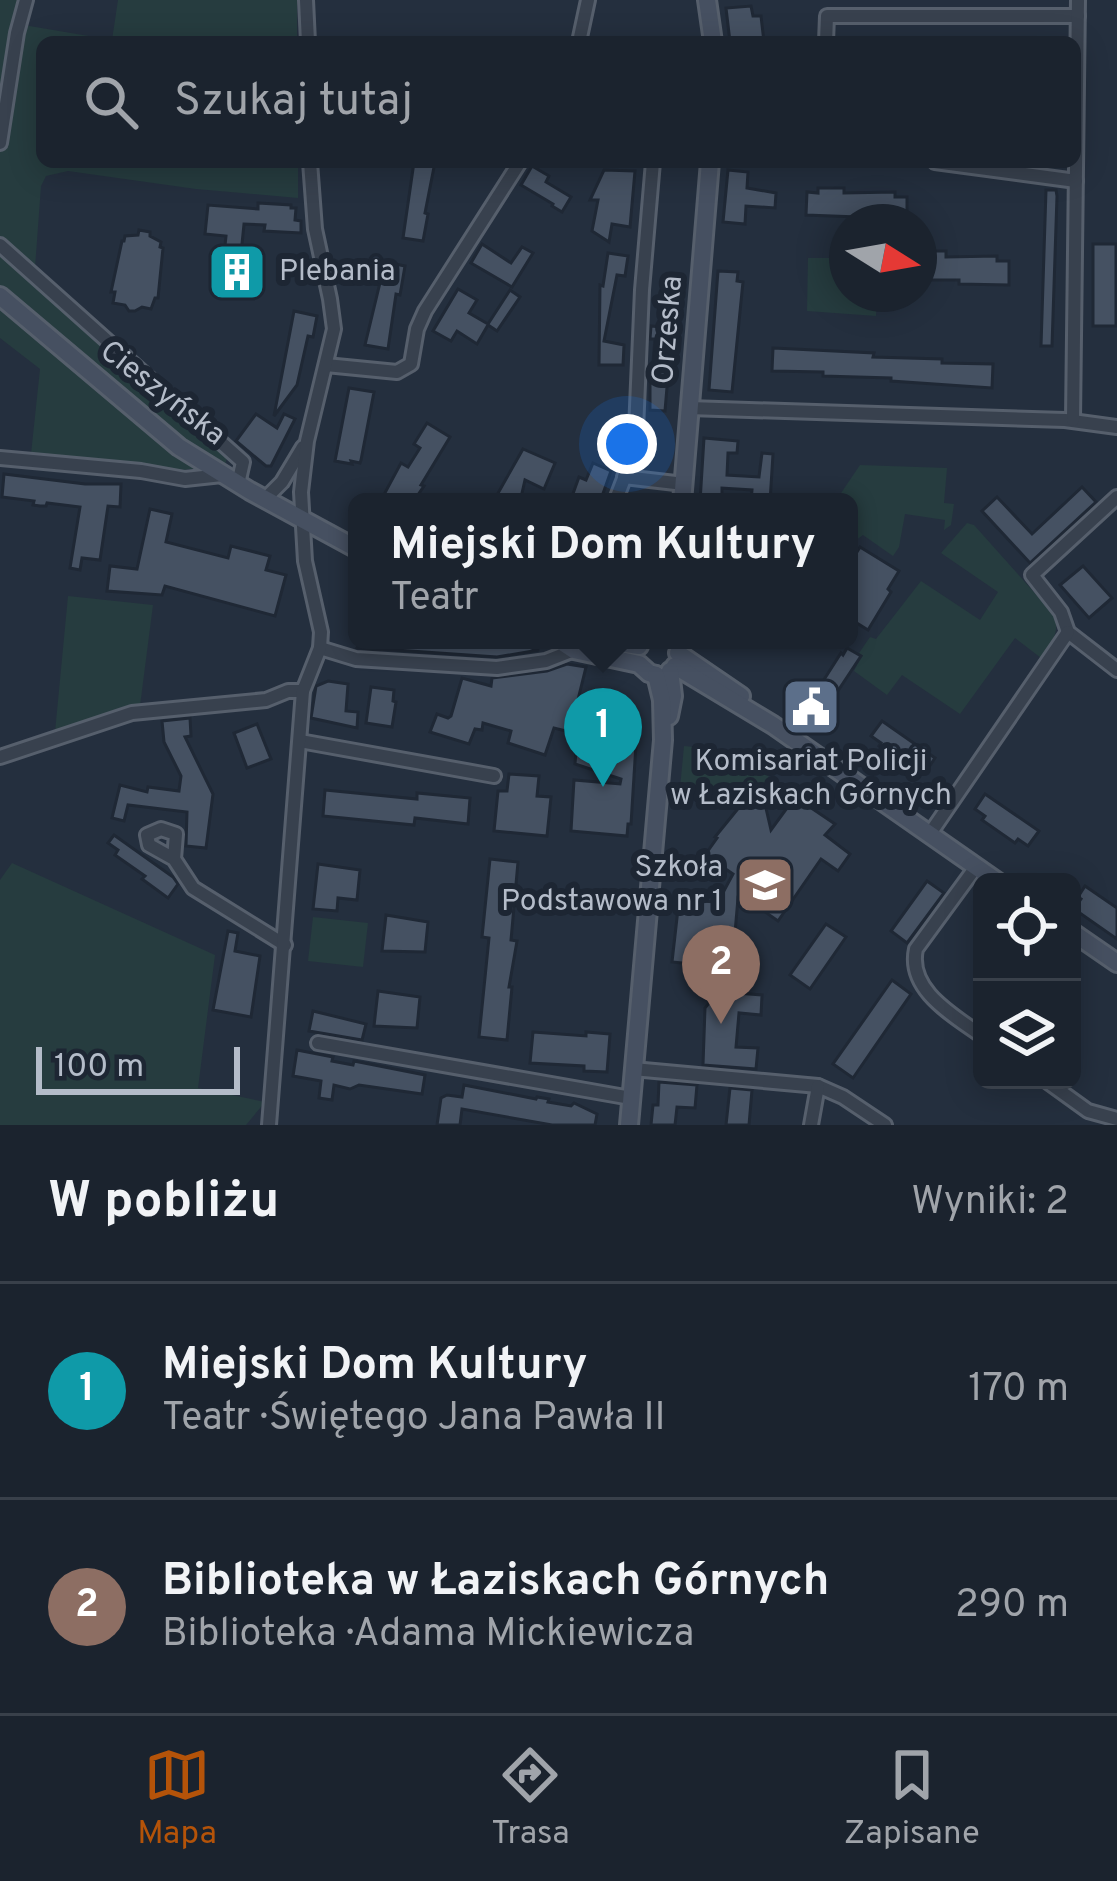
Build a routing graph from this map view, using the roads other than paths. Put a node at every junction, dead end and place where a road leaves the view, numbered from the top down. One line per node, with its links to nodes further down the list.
1 (26, 0): 14 (street)
2 (307, 0): 9 (street)
3 (588, 0): 10 (street)
4 (707, 0): 11 (street)
5 (904, 0): 7 (street)
6 (1078, 0): 8 (street)
7 (904, 16): 8 (street); 12 (street)
8 (1078, 16): 13 (street)
9 (308, 36)
10 (580, 36)
11 (712, 36)
12 (826, 36)
13 (1078, 36)
14 (0, 143)
15 (310, 168): 24 (street)
16 (516, 168): 24 (street)
17 (652, 168): 30 (street)
18 (709, 168): 25 (street, Orzeska)
19 (980, 168): 21 (street)
20 (1076, 168): 21 (street)
21 (1076, 181): 26 (street)
22 (0, 244): 31 (street)
23 (0, 296): 31 (street, Cieszyńska)
24 (326, 365): 28 (street)
25 (689, 408): 26 (street); 33 (street, Orzeska)
26 (1073, 421): 27 (street)
27 (1117, 427)
28 (307, 441): 35 (street); 36 (street)
29 (0, 458): 31 (street)
30 (624, 477): 32 (street); 33 (street)
31 (231, 480): 35 (street, Cieszyńska)
32 (618, 493)
33 (683, 493)
34 (1117, 496): 38 (street)
35 (265, 499): 36 (street, Cieszyńska)
36 (301, 520): 37 (street, Cieszyńska); 39 (street)
37 (348, 544)
38 (1068, 632): 43 (street); 52 (street)
39 (320, 648): 40 (street); 45 (street)
40 (562, 649)
41 (640, 650): 42 (street)
42 (672, 655): 44 (street); 46 (street); 47 (street); 48 (street)
43 (1117, 670)
44 (699, 682): 46 (street); 47 (street)
45 (303, 691): 49 (street); 50 (street)
46 (673, 696): 48 (street)
47 (773, 725): 52 (street)
48 (663, 740): 61 (street)
49 (300, 741): 51 (street); 57 (street)
50 (0, 757)
51 (494, 776)
52 (929, 835): 54 (street)
53 (174, 859): 57 (street)
54 (976, 867): 55 (street); 59 (street)
55 (985, 873)
56 (1081, 938): 58 (street)
57 (285, 945): 66 (street)
58 (1117, 963)
59 (973, 1030)
60 (318, 1043): 64 (street)
61 (633, 1069): 62 (street); 64 (street)
62 (818, 1086): 68 (street); 69 (street)
63 (1057, 1089): 65 (street)
64 (631, 1098): 67 (street)
65 (1117, 1119)
66 (269, 1125)
67 (628, 1125)
68 (811, 1125)
69 (885, 1125)

